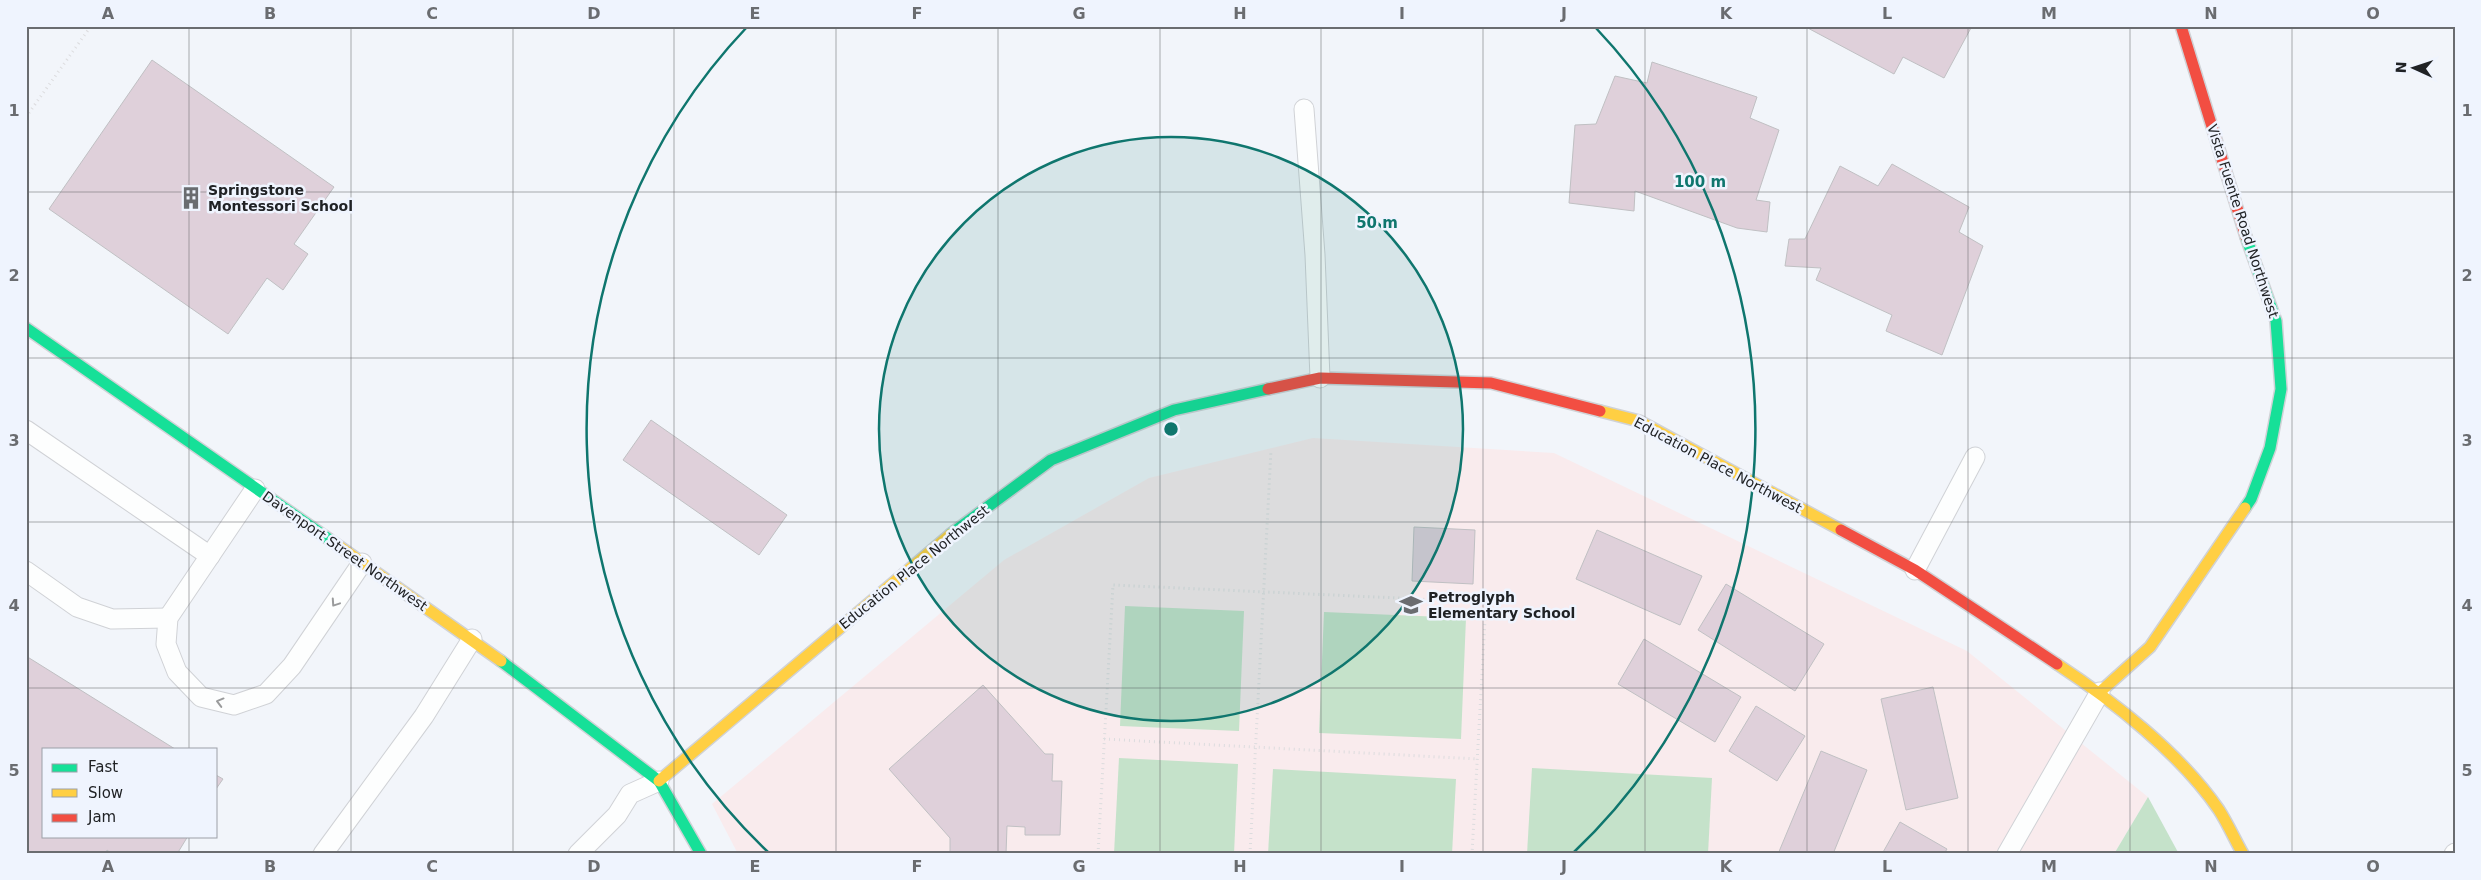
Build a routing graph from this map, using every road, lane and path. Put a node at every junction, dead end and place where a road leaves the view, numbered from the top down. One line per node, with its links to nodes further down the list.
1 (90, 26): 4 (path)
2 (2181, 26): 18 (street, Vista Fuente Road Northwest)
3 (1304, 109): 6 (lane)
4 (26, 117)
5 (26, 328): 10 (street, Davenport Street Northwest)
6 (1320, 378): 13 (street, Education Place Northwest); 22 (street, Education Place Northwest)
7 (26, 430): 11 (lane)
8 (1271, 450): 15 (path)
9 (1974, 457): 13 (lane)
10 (256, 489): 11 (lane); 12 (street, Davenport Street Northwest)
11 (210, 556): 16 (lane)
12 (362, 563): 16 (lane, one-way to 16); 17 (street, Davenport Street Northwest)
13 (1915, 570): 18 (street, Education Place Northwest)
14 (26, 571): 16 (lane)
15 (1264, 592): 19 (path); 20 (path); 21 (path)
16 (168, 618)
17 (472, 639): 22 (street, Davenport Street Northwest); 23 (lane)
18 (2100, 692): 29 (lane); 30 (street, Education Place Northwest)
19 (1104, 739): 20 (path); 26 (path)
20 (1256, 747): 21 (path); 27 (path)
21 (1477, 759): 28 (path)
22 (659, 781): 24 (lane); 25 (street)
23 (323, 854)
24 (578, 854)
25 (701, 854)
26 (1098, 854)
27 (1250, 854)
28 (1472, 854)
29 (2007, 854)
30 (2243, 854)

